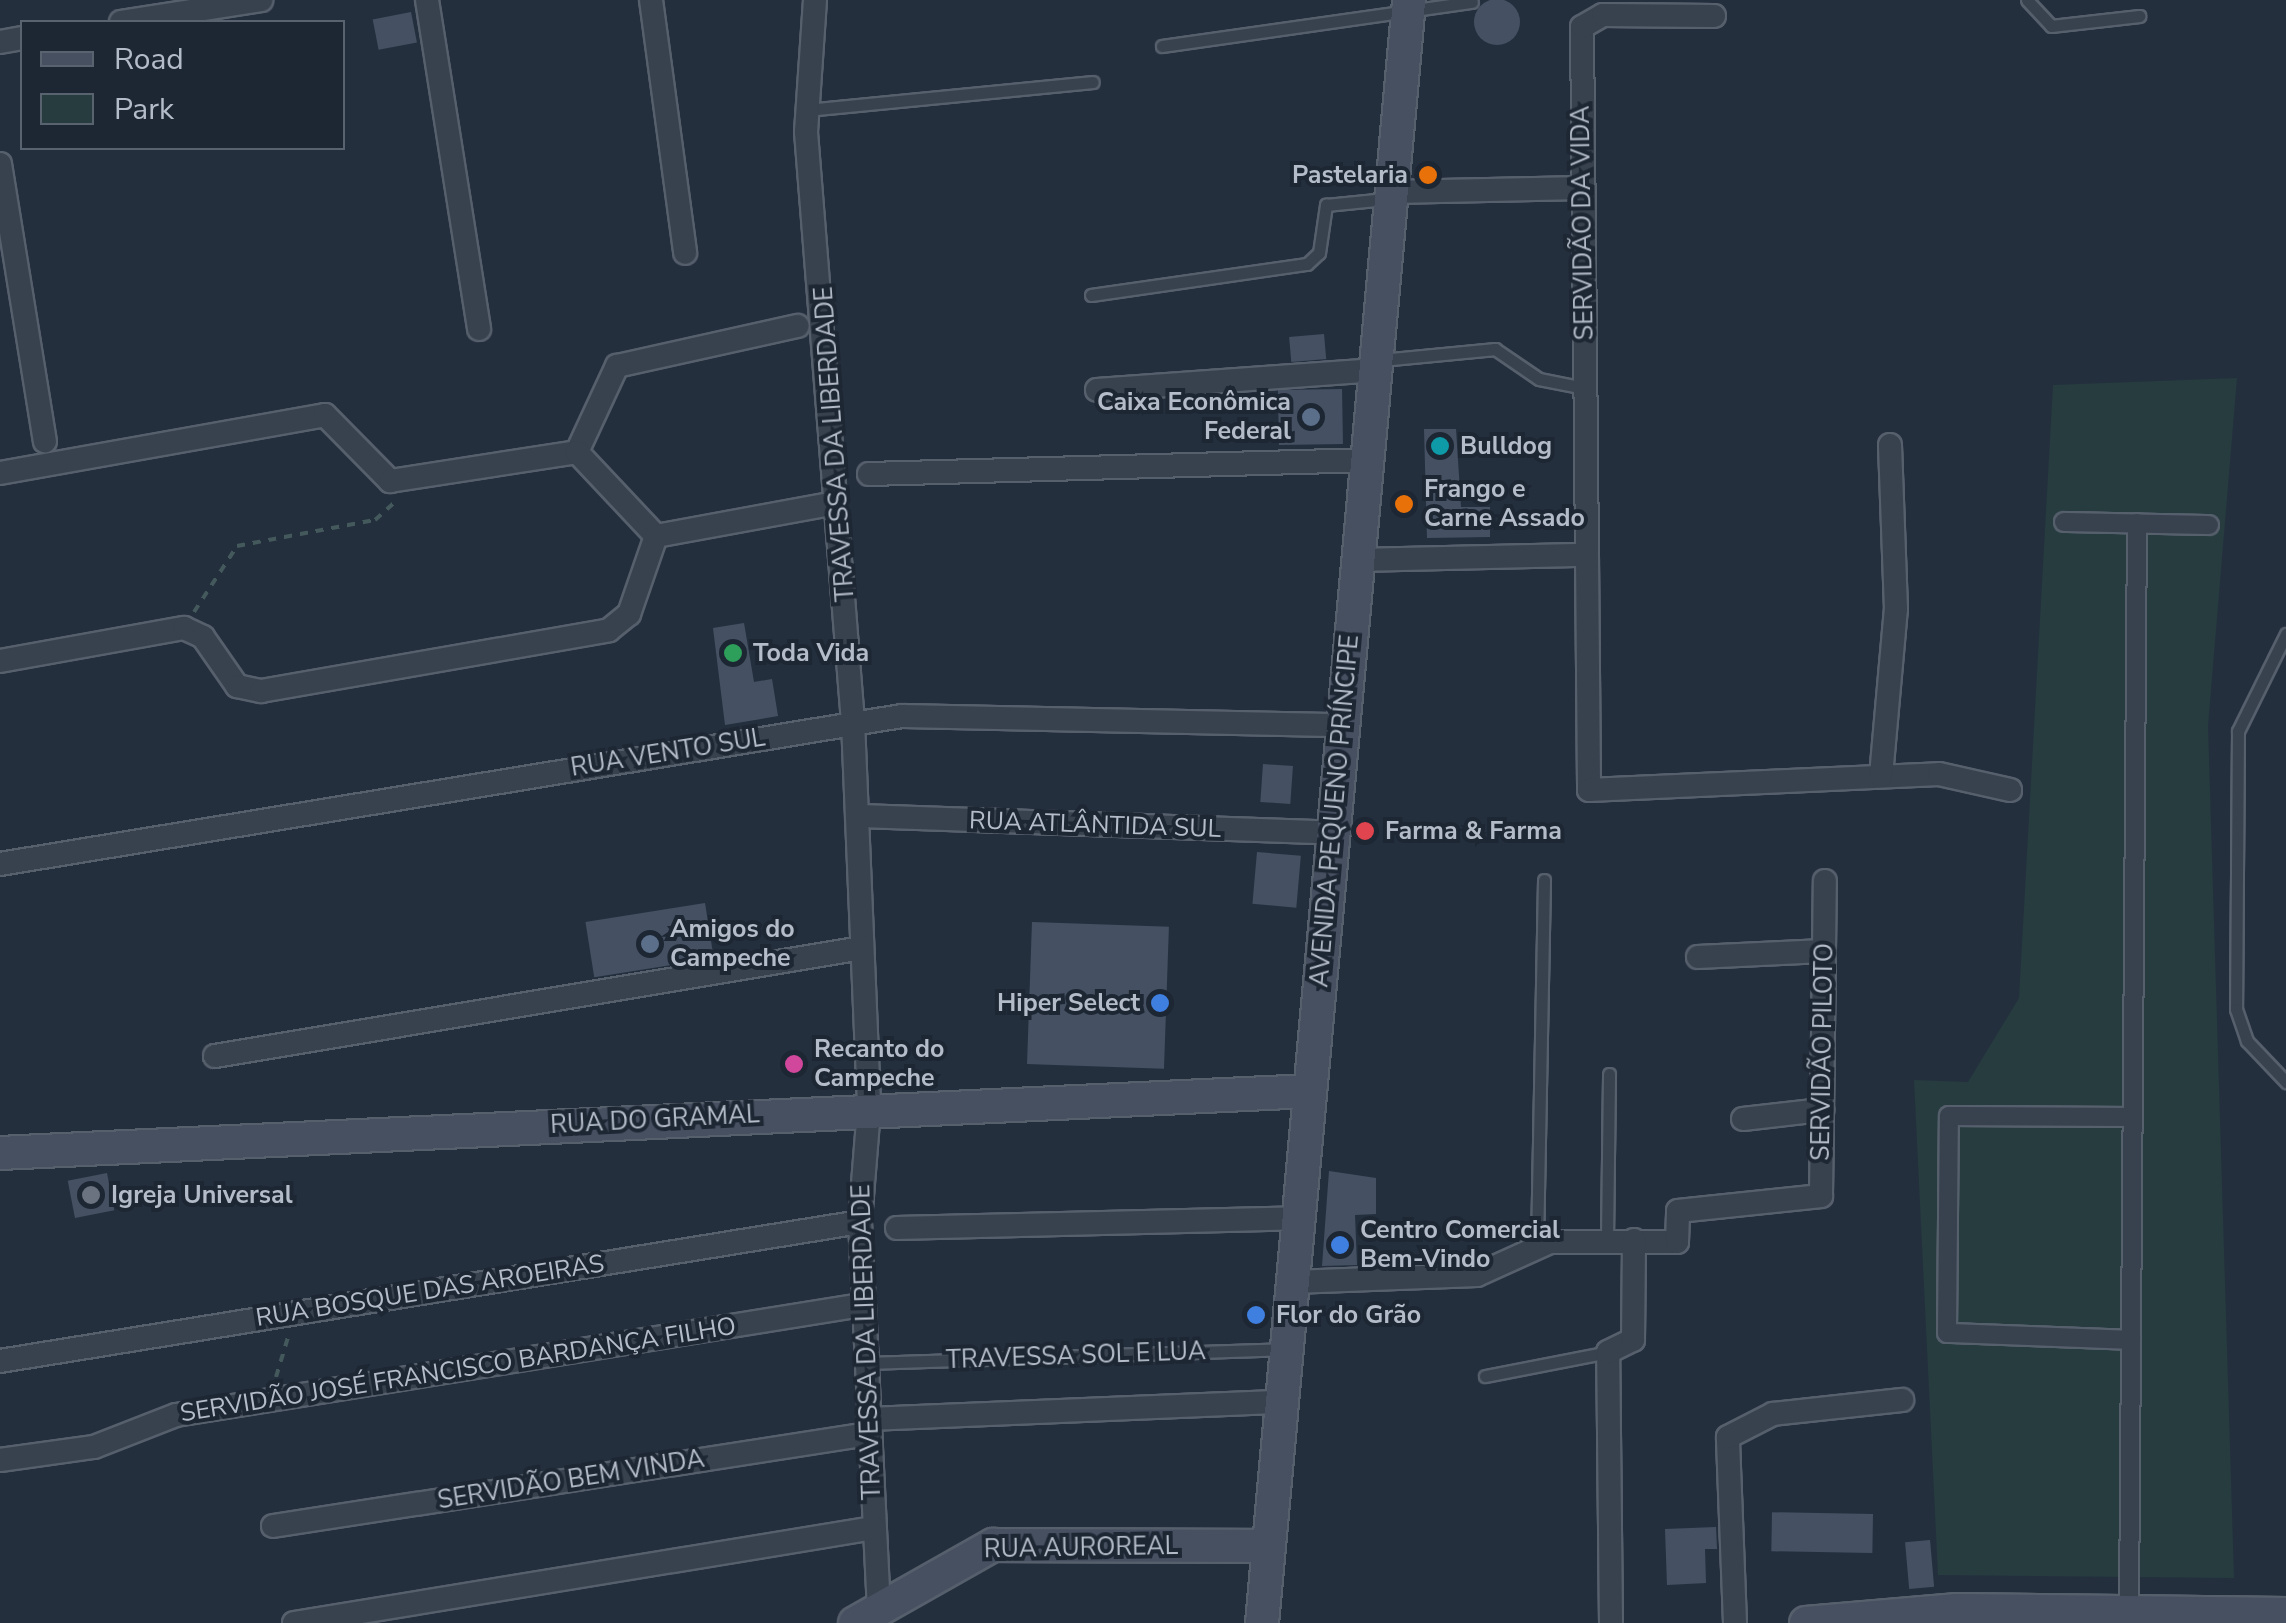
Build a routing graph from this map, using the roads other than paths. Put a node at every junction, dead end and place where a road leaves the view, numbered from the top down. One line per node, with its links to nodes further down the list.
1 (260, 0): 10 (street)
2 (427, 0): 20 (street)
3 (651, 0): 17 (street)
4 (815, 0): 13 (street, TRAVESSA DA LIBERDADE)
5 (2027, 0): 9 (lane)
6 (1472, 2): 7 (lane)
7 (1408, 7): 11 (lane); 16 (main road, AVENIDA PEQUENO PRÍNCIPE)
8 (1714, 16): 15 (street, SERVIDÃO DA VIDA)
9 (2139, 16)
10 (133, 20)
11 (1162, 46)
12 (1094, 82): 13 (lane)
13 (806, 110): 30 (street, TRAVESSA DA LIBERDADE)
14 (0, 164): 24 (street)
15 (1583, 188): 16 (street); 22 (street, SERVIDÃO DA VIDA)
16 (1392, 195): 18 (lane); 21 (main road, AVENIDA PEQUENO PRÍNCIPE)
17 (685, 254)
18 (1091, 295)
19 (798, 326): 26 (street)
20 (478, 329)
21 (1376, 365): 22 (lane); 23 (street); 27 (main road, AVENIDA PEQUENO PRÍNCIPE)
22 (1585, 388): 35 (street, SERVIDÃO DA VIDA)
23 (1097, 390)
24 (45, 441)
25 (1890, 445): 41 (street)
26 (577, 452): 28 (street); 34 (street)
27 (1368, 460): 29 (street); 36 (main road, AVENIDA PEQUENO PRÍNCIPE)
28 (0, 474)
29 (869, 474)
30 (834, 503): 34 (street); 39 (street, TRAVESSA DA LIBERDADE)
31 (2064, 522): 32 (street)
32 (2137, 522): 33 (street); 57 (street)
33 (2209, 525)
34 (656, 536): 38 (street)
35 (1587, 555): 36 (street); 41 (street, SERVIDÃO DA VIDA)
36 (1358, 560): 40 (main road, AVENIDA PEQUENO PRÍNCIPE)
37 (2286, 634): 53 (lane)
38 (0, 661)
39 (854, 722): 40 (street, RUA VENTO SUL); 43 (street, TRAVESSA DA LIBERDADE); 45 (street, RUA VENTO SUL)
40 (1343, 725): 44 (main road, AVENIDA PEQUENO PRÍNCIPE)
41 (1882, 776): 42 (street)
42 (2010, 790)
43 (857, 816): 44 (street, RUA ATLÂNTIDA SUL); 48 (street, TRAVESSA DA LIBERDADE)
44 (1333, 833): 54 (main road, AVENIDA PEQUENO PRÍNCIPE)
45 (0, 864)
46 (1544, 880): 65 (lane)
47 (1825, 881): 49 (street, SERVIDÃO PILOTO)
48 (862, 948): 51 (street); 55 (street, TRAVESSA DA LIBERDADE)
49 (1823, 951): 50 (street); 56 (street, SERVIDÃO PILOTO)
50 (1698, 957)
51 (215, 1056)
52 (1609, 1074): 63 (lane)
53 (2286, 1082)
54 (1310, 1090): 55 (main road, RUA DO GRAMAL); 60 (main road, AVENIDA PEQUENO PRÍNCIPE)
55 (869, 1109): 59 (main road, RUA DO GRAMAL); 61 (street, TRAVESSA DA LIBERDADE)
56 (1822, 1110): 58 (street); 64 (street, SERVIDÃO PILOTO)
57 (2133, 1117): 68 (street); 68 (street)
58 (1743, 1119)
59 (0, 1154)
60 (1298, 1218): 62 (street); 66 (main road, AVENIDA PEQUENO PRÍNCIPE)
61 (860, 1222): 67 (street, TRAVESSA DA LIBERDADE); 71 (street, RUA BOSQUE DAS AROEIRAS)
62 (898, 1228)
63 (1607, 1240): 64 (street, SERVIDÃO PILOTO); 65 (street, SERVIDÃO PILOTO)
64 (1634, 1240): 70 (street)
65 (1537, 1245): 66 (street, SERVIDÃO PILOTO)
66 (1292, 1282): 69 (main road, AVENIDA PEQUENO PRÍNCIPE)
67 (862, 1305): 72 (street, TRAVESSA DA LIBERDADE); 77 (street, SERVIDÃO JOSÉ FRANCISCO BARDANÇA FILHO)
68 (2131, 1340): 81 (street)
69 (1286, 1349): 72 (lane, TRAVESSA SOL E LUA); 75 (main road, AVENIDA PEQUENO PRÍNCIPE)
70 (1608, 1352): 73 (lane); 86 (street)
71 (0, 1360)
72 (865, 1363): 76 (street, TRAVESSA DA LIBERDADE)
73 (1485, 1376)
74 (1902, 1400): 87 (street)
75 (1282, 1402): 76 (street, SERVIDÃO BEM VINDA); 80 (main road, AVENIDA PEQUENO PRÍNCIPE)
76 (868, 1427): 78 (street, SERVIDÃO BEM VINDA); 79 (street, TRAVESSA DA LIBERDADE)
77 (0, 1460)
78 (274, 1526)
79 (874, 1528): 83 (street, TRAVESSA DA LIBERDADE); 84 (street)
80 (1268, 1546): 83 (main road, RUA AUROREAL); 85 (main road, AVENIDA PEQUENO PRÍNCIPE)
81 (2129, 1612): 82 (main road); 88 (main road)
82 (2286, 1614)
83 (867, 1615)
84 (294, 1623)
85 (1262, 1623)
86 (1611, 1623)
87 (1734, 1623)
88 (1806, 1623)

